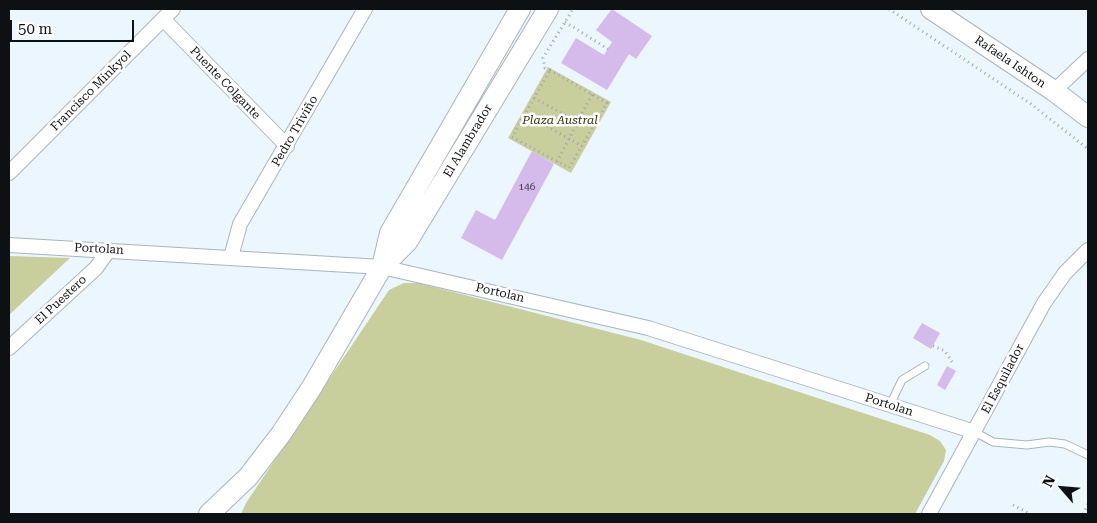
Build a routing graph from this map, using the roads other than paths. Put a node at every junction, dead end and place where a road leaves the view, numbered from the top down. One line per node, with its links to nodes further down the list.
1 (173, 9): 6 (street, Francisco Minkyol)
2 (365, 9): 10 (street, Pedro Triviño)
3 (520, 9): 16 (main road, El Alambrador)
4 (548, 9): 16 (main road, El Alambrador)
5 (931, 9): 8 (main road, Rafaela Ishton)
6 (163, 19): 10 (street, Puente Colgante); 11 (street, Francisco Minkyol)
7 (1088, 59): 8 (street)
8 (1054, 90): 9 (main road, Rafaela Ishton)
9 (1088, 116)
10 (287, 146): 15 (street, Pedro Triviño)
11 (9, 173)
12 (9, 245): 13 (street, Portolan)
13 (108, 250): 15 (street, Portolan); 17 (street, El Puestero)
14 (1088, 250): 20 (street, El Esquilador)
15 (231, 256): 16 (street, Portolan)
16 (382, 267): 19 (street, Portolan); 22 (main road, El Alambrador)
17 (9, 348)
18 (925, 366): 19 (lane)
19 (890, 405): 20 (street, Portolan)
20 (975, 432): 21 (lane); 23 (street, El Esquilador)
21 (1088, 454)
22 (219, 511)
23 (929, 514)

